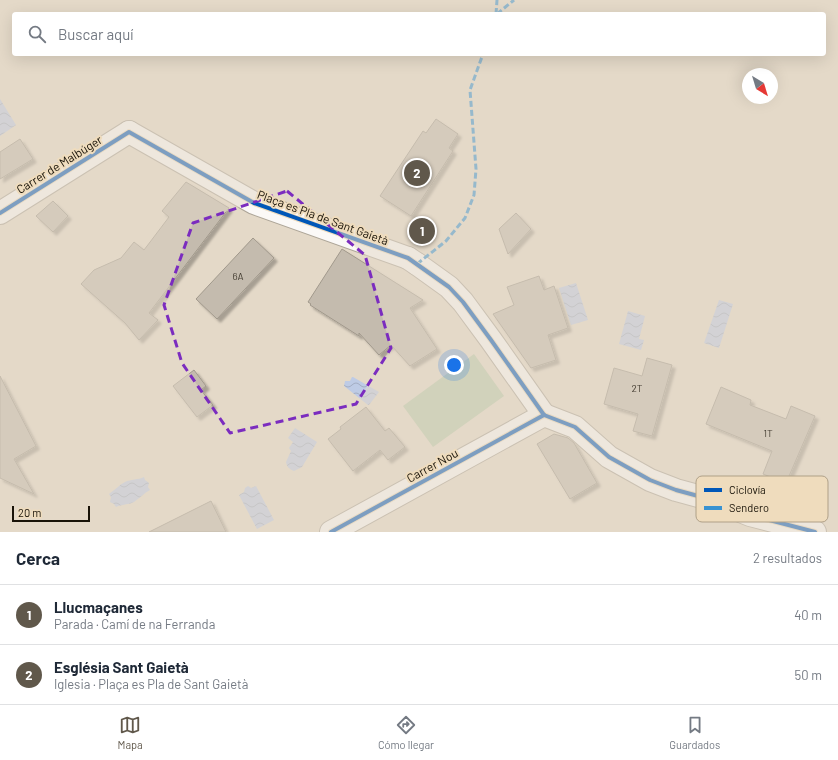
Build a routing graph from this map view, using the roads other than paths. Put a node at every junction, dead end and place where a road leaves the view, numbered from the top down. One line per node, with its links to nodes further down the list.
1 (129, 132): 2 (street, Carrer de Malbúger); 3 (street, Plaça es Pla de Sant Gaietà)
2 (0, 213)
3 (544, 416): 4 (street); 6 (street, Carrer Nou)
4 (696, 495)
5 (777, 522): 7 (street)
6 (331, 532)
7 (815, 532)

